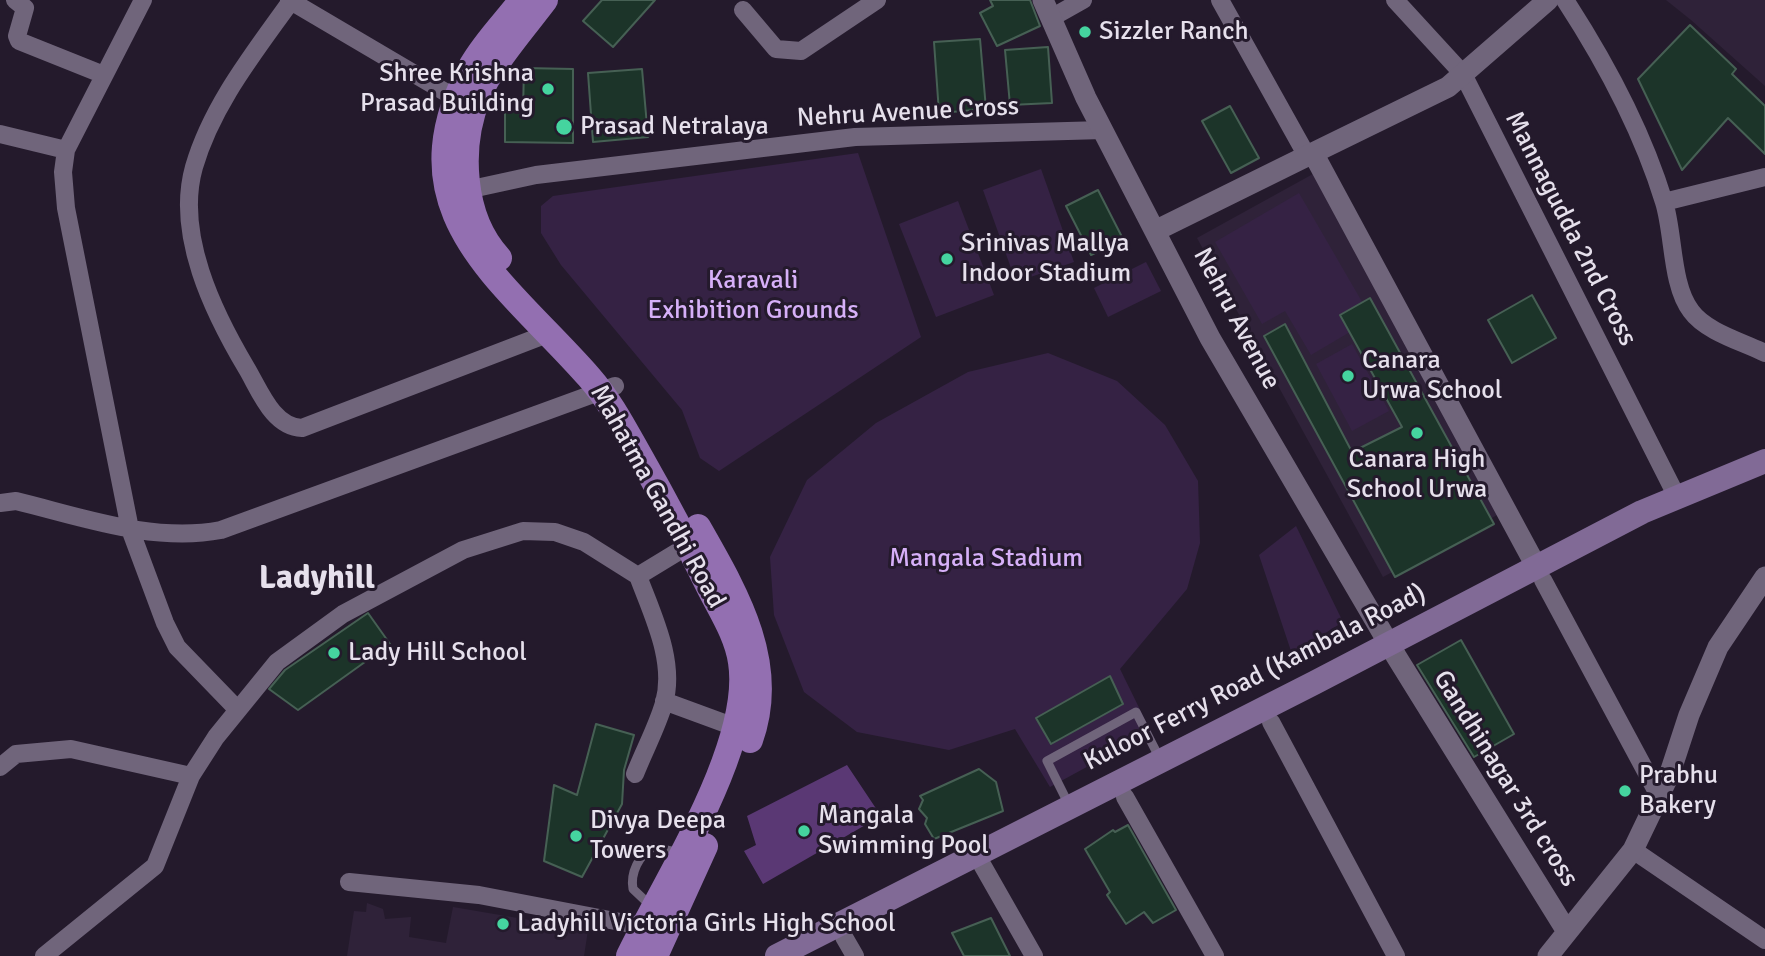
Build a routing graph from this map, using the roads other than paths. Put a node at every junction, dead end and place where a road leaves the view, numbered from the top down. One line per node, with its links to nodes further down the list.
1 (15, 0): 15 (street)
2 (143, 0): 15 (street)
3 (522, 0): 16 (main road, Mahatma Gandhi Road)
4 (545, 0): 22 (main road, Mahatma Gandhi Road)
5 (877, 0): 13 (street)
6 (1083, 0): 12 (street)
7 (1220, 0): 20 (street)
8 (1395, 0): 14 (street, Mannagudda 2nd Cross)
9 (1548, 0): 14 (street)
10 (1566, 0): 23 (street)
11 (290, 1): 16 (street); 25 (street)
12 (1047, 9): 17 (street, Nehru Avenue)
13 (743, 10)
14 (1463, 74): 20 (street); 30 (street, Mannagudda 2nd Cross)
15 (104, 75): 19 (street)
16 (457, 100): 25 (main road, Mahatma Gandhi Road)
17 (1103, 130): 22 (street, Nehru Avenue Cross); 24 (street, Nehru Avenue)
18 (0, 134): 19 (street)
19 (66, 150): 32 (street)
20 (1310, 155): 24 (street); 34 (street)
21 (1765, 177): 23 (street)
22 (467, 190): 27 (main road, Mahatma Gandhi Road)
23 (1664, 202): 26 (street)
24 (1157, 230): 37 (street, Nehru Avenue)
25 (547, 334): 27 (main road, Mahatma Gandhi Road)
26 (1765, 353)
27 (609, 389): 32 (street); 33 (main road, Mahatma Gandhi Road); 41 (main road, Mahatma Gandhi Road)
28 (1765, 461): 30 (main road, Kuloor Ferry Road (Kambala Road))
29 (1765, 478): 34 (main road, Kuloor Ferry Road (Kambala Road))
30 (1677, 497): 34 (main road, Kuloor Ferry Road (Kambala Road))
31 (0, 503): 32 (street)
32 (130, 529): 39 (street)
33 (689, 545): 35 (street); 41 (main road, Mahatma Gandhi Road)
34 (1540, 573): 37 (main road, Kuloor Ferry Road (Kambala Road)); 46 (street)
35 (638, 576): 38 (street); 39 (street)
36 (1765, 577): 46 (street)
37 (1392, 650): 40 (main road, Kuloor Ferry Road (Kambala Road)); 42 (main road, Kuloor Ferry Road (Kambala Road)); 53 (street, Gandhinagar 3rd cross)
38 (664, 701): 41 (street); 44 (street)
39 (237, 709): 45 (street)
40 (1271, 722): 47 (main road, Kuloor Ferry Road (Kambala Road)); 63 (street)
41 (744, 730): 52 (main road, Mahatma Gandhi Road); 58 (main road, Mahatma Gandhi Road)
42 (1161, 761): 48 (main road, Kuloor Ferry Road (Kambala Road)); 48 (lane)
43 (0, 767): 45 (street)
44 (635, 774)
45 (191, 776): 56 (street)
46 (1658, 794): 49 (street)
47 (1125, 797): 50 (main road, Kuloor Ferry Road (Kambala Road)); 62 (street)
48 (1070, 806): 50 (main road, Kuloor Ferry Road (Kambala Road))
49 (1633, 850): 53 (street); 54 (street)
50 (980, 860): 55 (main road, Kuloor Ferry Road (Kambala Road)); 59 (main road, Kuloor Ferry Road (Kambala Road)); 61 (street)
51 (349, 882): 52 (street)
52 (647, 920): 57 (main road, Mahatma Gandhi Road)
53 (1566, 930): 64 (street)
54 (1765, 940)
55 (849, 947): 60 (main road, Kuloor Ferry Road (Kambala Road))
56 (44, 956)
57 (629, 956)
58 (655, 956)
59 (776, 956)
60 (806, 956)
61 (1034, 956)
62 (1215, 956)
63 (1396, 956)
64 (1548, 956)

